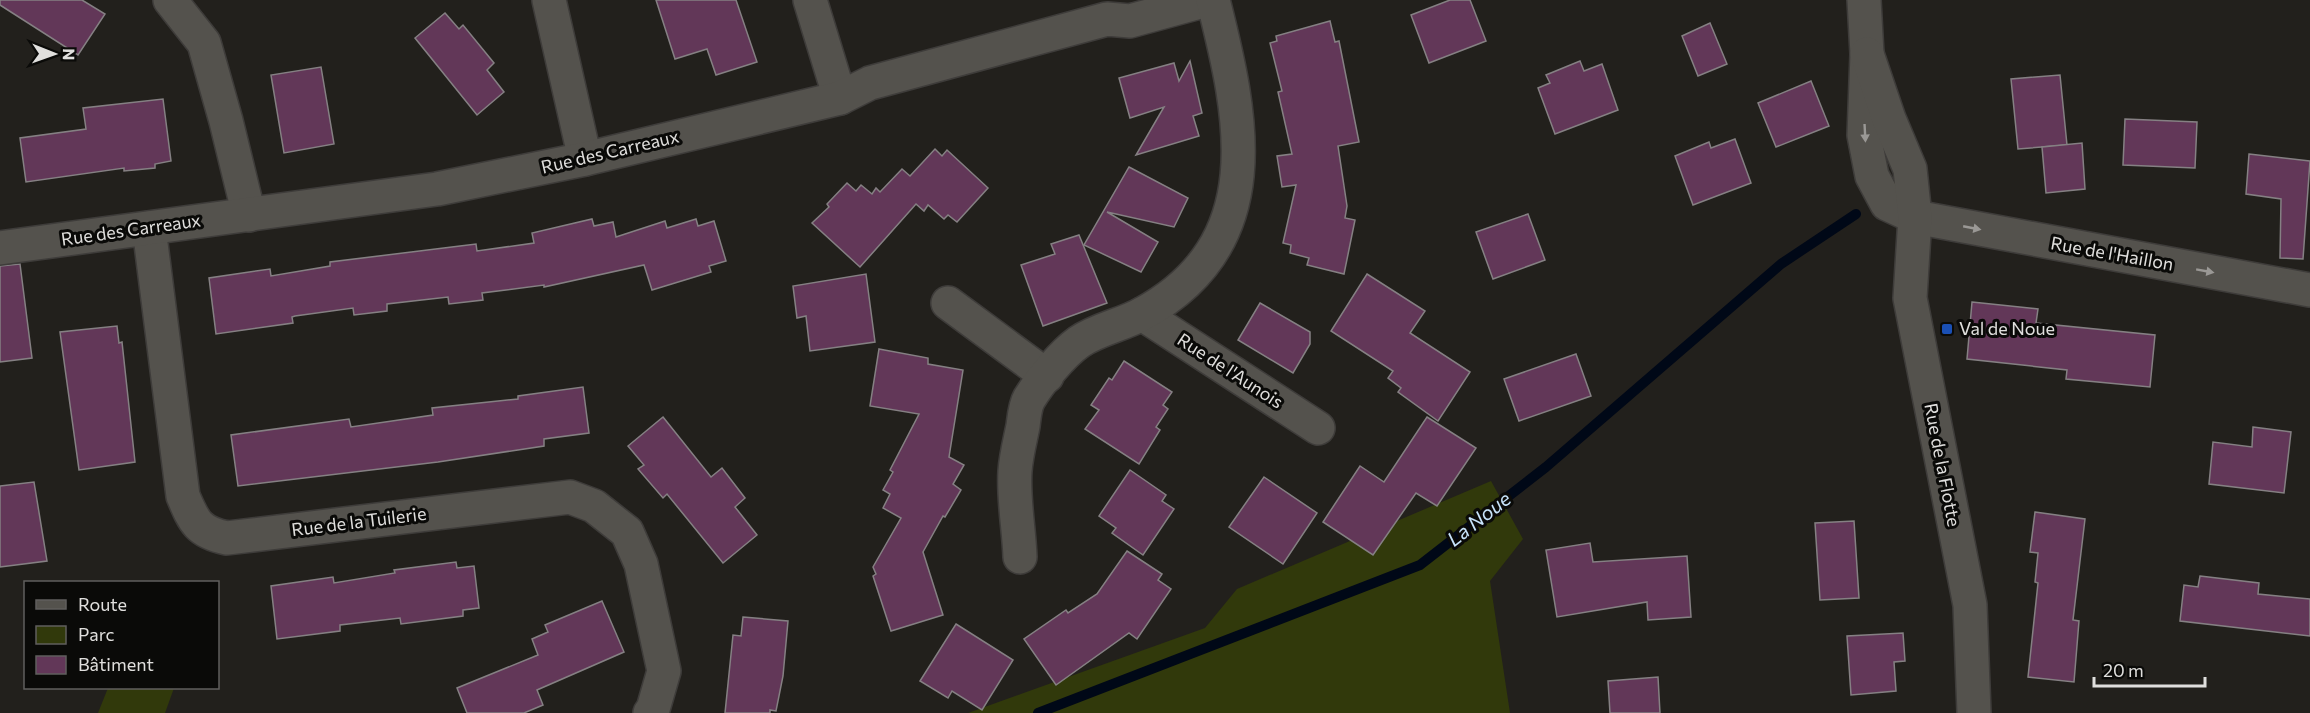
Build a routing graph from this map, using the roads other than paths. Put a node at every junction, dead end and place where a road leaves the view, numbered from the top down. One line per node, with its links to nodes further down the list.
1 (170, 0): 9 (street)
2 (549, 0): 8 (street)
3 (810, 0): 7 (street)
4 (1207, 0): 7 (street, Rue des Carreaux)
5 (1213, 0): 15 (street)
6 (1864, 0): 10 (street, Rue de la Flotte)
7 (840, 98): 8 (street, Rue des Carreaux)
8 (585, 159): 9 (street, Rue des Carreaux)
9 (249, 215): 11 (street, Rue des Carreaux)
10 (1915, 217): 13 (street, Rue de l'Haillon, one-way to 13); 20 (street, Rue de la Flotte)
11 (149, 228): 12 (street, Rue des Carreaux); 19 (street, Rue de la Tuilerie)
12 (0, 248)
13 (2310, 290)
14 (948, 303): 16 (street)
15 (1142, 315): 16 (street); 17 (street, Rue de l'Aunois)
16 (1047, 376): 18 (street)
17 (1318, 428)
18 (1020, 557)
19 (650, 713)
20 (1974, 713)

